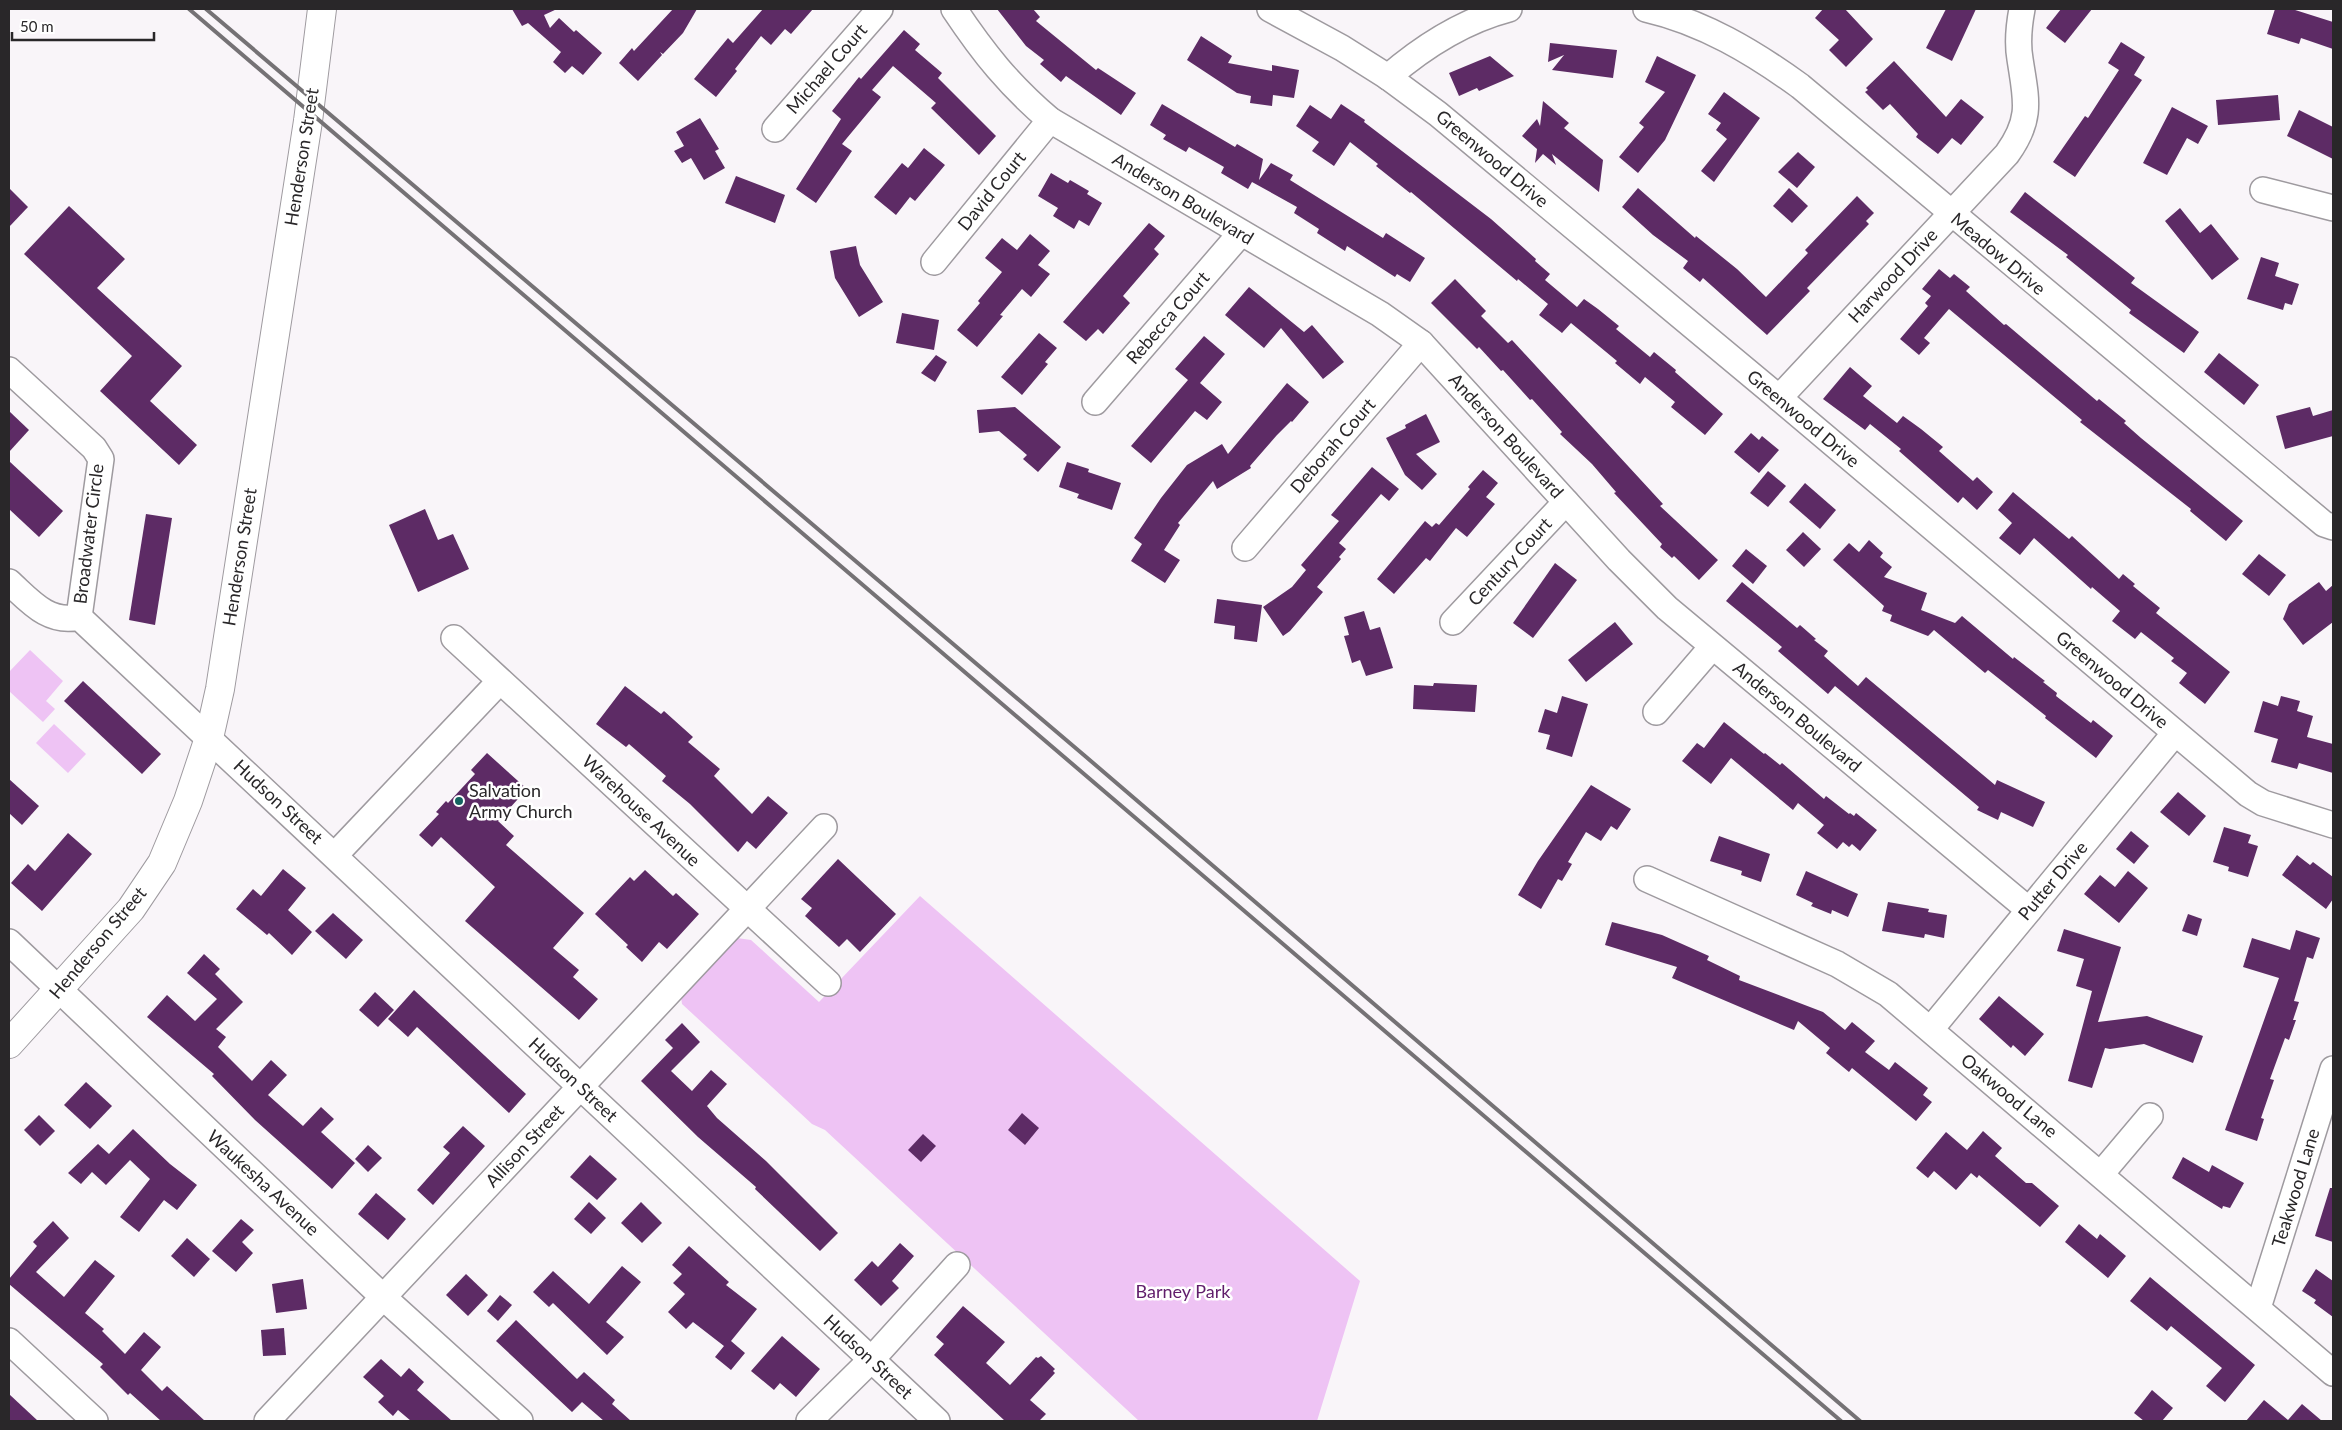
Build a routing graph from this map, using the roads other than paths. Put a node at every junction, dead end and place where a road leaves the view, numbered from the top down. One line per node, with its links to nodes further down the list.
1 (322, 9): 31 (main road, Henderson Street)
2 (880, 9): 10 (street, Michael Court)
3 (954, 9): 9 (street, Anderson Boulevard)
4 (1270, 9): 8 (street, Greenwood Drive)
5 (1509, 9): 8 (street)
6 (1646, 9): 13 (street, Meadow Drive)
7 (2022, 9): 13 (street, Harwood Drive)
8 (1388, 77): 18 (street, Greenwood Drive)
9 (1050, 120): 14 (street, Anderson Boulevard); 15 (street, David Court)
10 (775, 129)
11 (2263, 190): 12 (street)
12 (2333, 208)
13 (1951, 214): 18 (street, Harwood Drive); 21 (street, Meadow Drive)
14 (1241, 233): 16 (street, Anderson Boulevard); 19 (street, Rebecca Court)
15 (934, 262)
16 (1421, 344): 20 (street, Anderson Boulevard); 22 (street, Deborah Court)
17 (9, 370): 24 (street, Broadwater Circle)
18 (1778, 398): 30 (street, Greenwood Drive)
19 (1095, 402)
20 (1566, 502): 25 (street, Century Court); 27 (street, Anderson Boulevard)
21 (2333, 527)
22 (1245, 548)
23 (9, 582): 24 (street, Broadwater Circle)
24 (79, 617): 31 (street, Broadwater Circle)
25 (1453, 622)
26 (454, 638): 28 (street, Warehouse Avenue)
27 (1712, 647): 29 (street); 37 (street, Anderson Boulevard)
28 (500, 681): 34 (street); 36 (street, Warehouse Avenue)
29 (1656, 712)
30 (2175, 734): 32 (street, Greenwood Drive); 37 (street, Putter Drive)
31 (209, 738): 34 (street, Hudson Street); 40 (main road, Henderson Street)
32 (2333, 825)
33 (824, 827): 36 (street, Allison Street)
34 (335, 855): 44 (street, Hudson Street)
35 (1647, 879): 41 (street, Oakwood Lane)
36 (747, 909): 39 (street, Warehouse Avenue); 44 (street, Allison Street)
37 (2029, 910): 41 (street, Putter Drive)
38 (9, 942): 40 (street, Waukesha Avenue)
39 (828, 983)
40 (59, 990): 42 (main road, Henderson Street); 48 (street, Waukesha Avenue)
41 (1931, 1029): 46 (street, Oakwood Lane)
42 (9, 1044)
43 (2333, 1069): 49 (street, Teakwood Lane)
44 (581, 1086): 48 (street, Allison Street); 51 (street, Hudson Street)
45 (2150, 1116): 46 (street)
46 (2101, 1174): 49 (street, Oakwood Lane)
47 (957, 1265): 51 (street)
48 (383, 1297): 54 (street, Allison Street); 55 (street, Waukesha Avenue)
49 (2258, 1308): 52 (street, Oakwood Lane)
50 (9, 1341): 53 (street)
51 (872, 1360): 56 (street); 57 (street, Hudson Street)
52 (2333, 1372)
53 (94, 1421)
54 (267, 1421)
55 (520, 1421)
56 (809, 1421)
57 (937, 1421)

